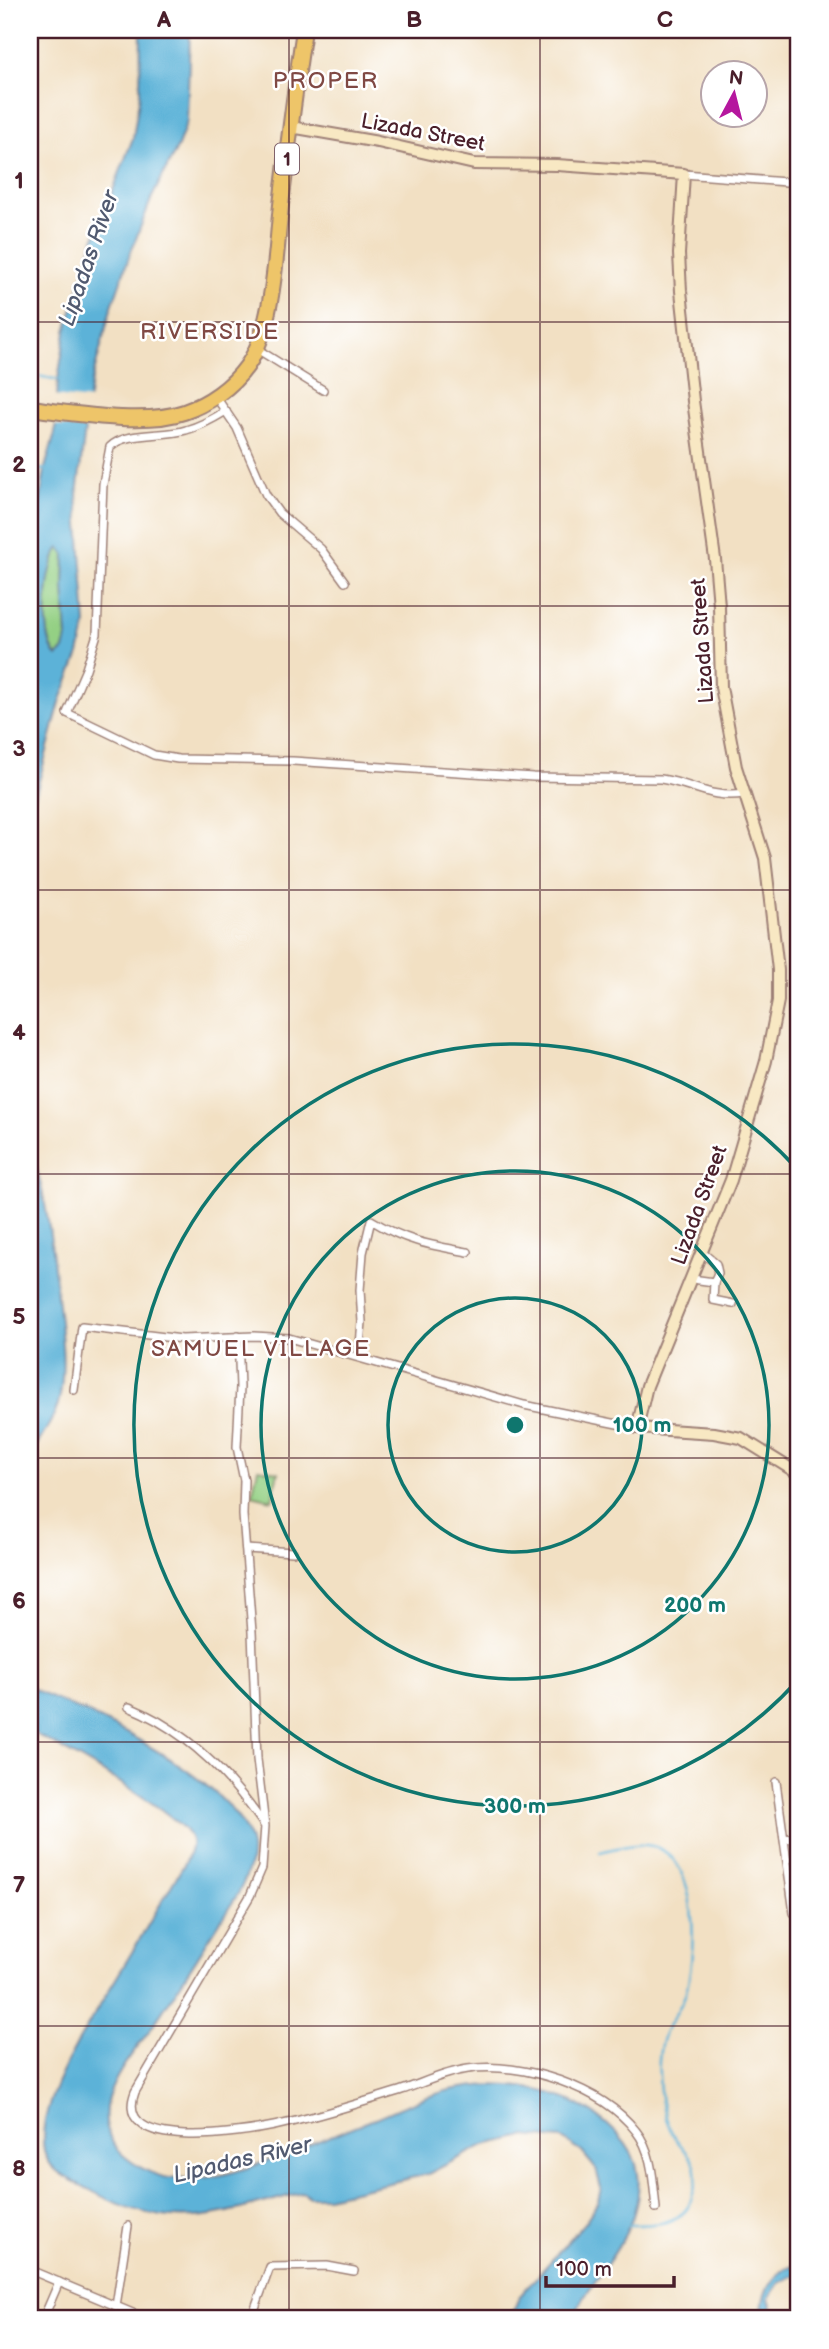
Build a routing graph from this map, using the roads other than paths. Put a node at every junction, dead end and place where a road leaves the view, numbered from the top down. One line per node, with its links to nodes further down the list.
1 (304, 30): 2 (highway, 1)
2 (290, 127): 3 (street, Lizada Street); 5 (highway, 1)
3 (684, 174): 4 (street); 11 (street, Lizada Street)
4 (799, 183)
5 (257, 348): 6 (street); 7 (highway, 1)
6 (323, 390)
7 (216, 397): 8 (highway, 1); 9 (street)
8 (36, 409)
9 (226, 411): 10 (street); 11 (street)
10 (345, 583)
11 (744, 794): 13 (street, Lizada Street)
12 (468, 1252): 18 (street)
13 (703, 1254): 14 (street, Lizada Street); 15 (street)
14 (692, 1279): 15 (street); 20 (street, Lizada Street)
15 (714, 1282): 16 (street)
16 (733, 1304)
17 (237, 1336): 18 (street); 19 (street); 22 (street)
18 (359, 1357): 20 (street)
19 (74, 1390)
20 (638, 1428): 21 (street)
21 (799, 1474)
22 (246, 1549): 23 (street); 26 (street)
23 (293, 1552)
24 (129, 1707): 26 (street)
25 (776, 1782): 27 (street)
26 (265, 1826): 30 (street)
27 (784, 1838): 28 (street); 29 (street)
28 (799, 1840)
29 (794, 1913)
30 (656, 2208)
31 (128, 2226): 35 (street)
32 (30, 2270): 34 (street)
33 (354, 2271): 38 (street)
34 (59, 2282): 35 (street); 36 (street)
35 (116, 2306): 37 (street)
36 (43, 2319)
37 (147, 2319)
38 (251, 2319)

